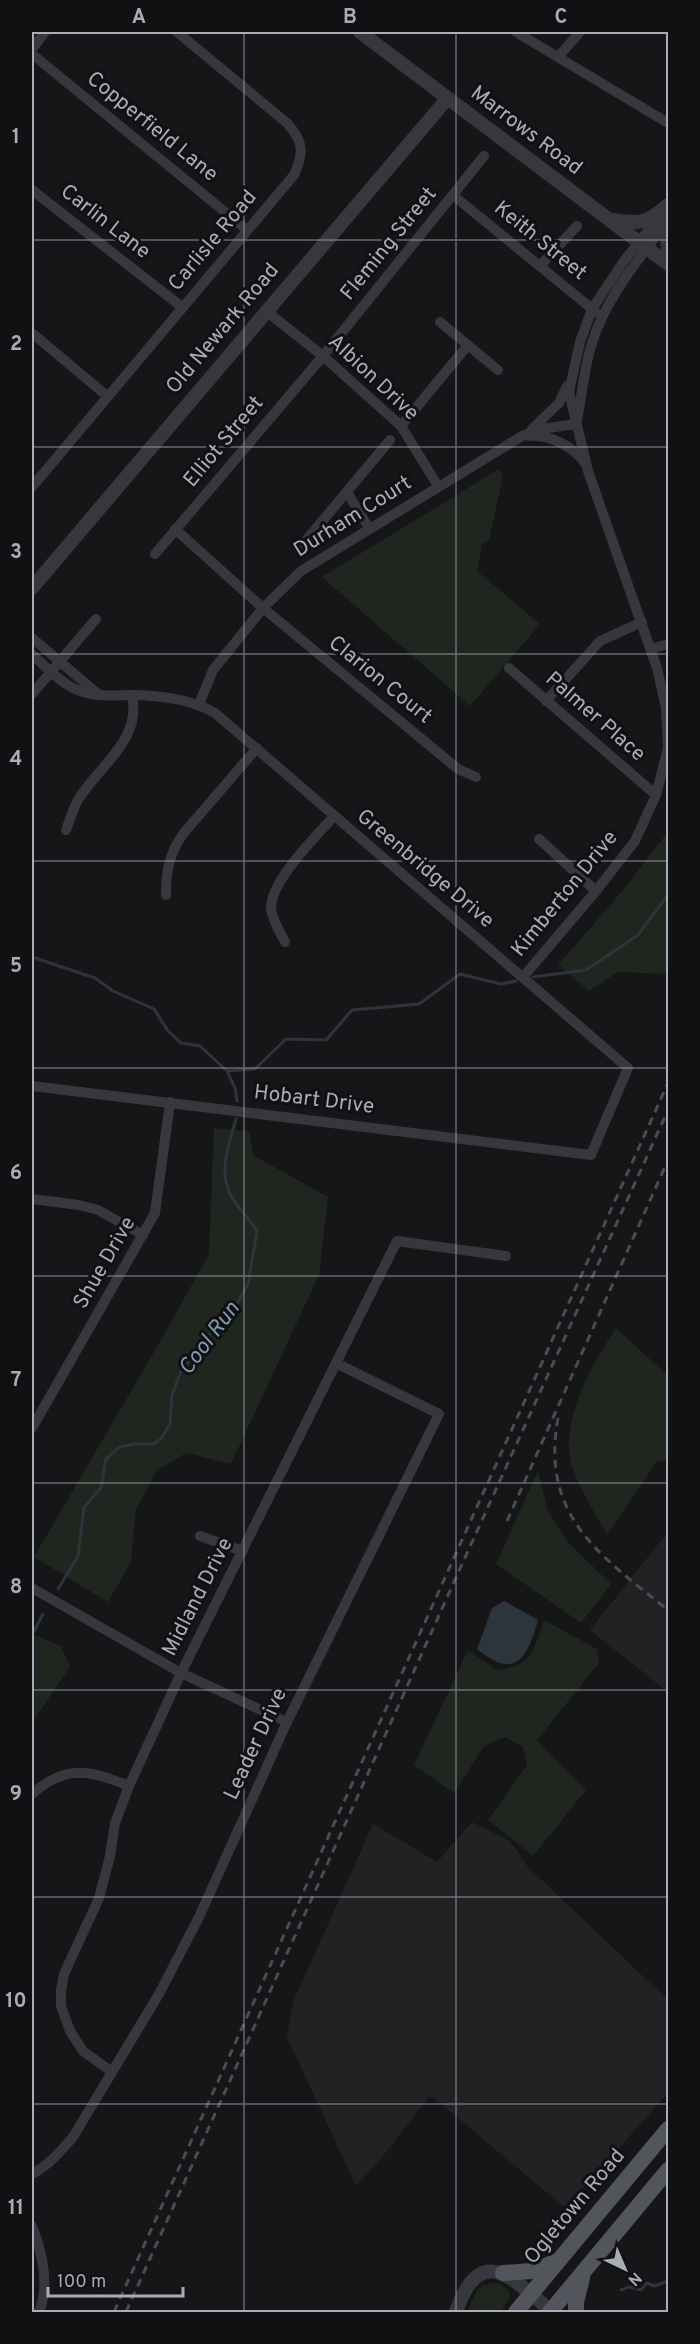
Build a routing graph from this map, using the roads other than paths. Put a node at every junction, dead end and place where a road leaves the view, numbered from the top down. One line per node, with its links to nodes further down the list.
1 (45, 32): 6 (street)
2 (177, 32): 19 (street, Carlisle Road)
3 (360, 32): 9 (street, Marrows Road)
4 (516, 32): 8 (street)
5 (580, 32): 8 (street)
6 (32, 49)
7 (32, 54): 19 (street, Copperfield Lane)
8 (558, 57): 10 (street)
9 (447, 99): 15 (street, Marrows Road); 26 (street, Old Newark Road)
10 (669, 123)
11 (484, 156): 13 (street, Fleming Street)
12 (32, 190): 24 (street, Carlin Lane)
13 (454, 195): 23 (street, Keith Street); 31 (street, Fleming Street)
14 (669, 205): 15 (street); 20 (street)
15 (610, 220): 20 (street, Marrows Road)
16 (669, 220): 20 (street)
17 (577, 226): 23 (street)
18 (669, 228): 21 (street)
19 (247, 230): 24 (street, Carlisle Road)
20 (643, 246): 22 (street, Marrows Road); 25 (street, Kimberton Drive); 27 (street, Kimberton Drive)
21 (669, 247)
22 (669, 264)
23 (540, 266): 25 (street, Keith Street)
24 (182, 307): 34 (street, Carlisle Road)
25 (592, 309): 27 (street, Keith Street); 33 (street, Kimberton Drive)
26 (266, 311): 31 (street, Albion Drive); 47 (street, Old Newark Road)
27 (603, 316): 35 (street, Kimberton Drive)
28 (440, 322): 30 (street)
29 (32, 333): 34 (street)
30 (468, 345): 32 (street); 36 (street)
31 (322, 356): 36 (street, Albion Drive); 44 (street, Elliot Street)
32 (498, 370)
33 (573, 372): 35 (street, Kimberton Drive); 37 (street)
34 (107, 396): 40 (street, Carlisle Road)
35 (576, 424): 37 (street, Durham Court); 39 (street, Kimberton Drive)
36 (401, 426): 41 (street, Albion Drive)
37 (522, 436): 39 (street); 41 (street, Durham Court)
38 (390, 441): 42 (street)
39 (587, 465): 50 (street, Kimberton Drive)
40 (34, 480)
41 (438, 486): 43 (street, Durham Court)
42 (347, 492): 43 (street); 45 (street)
43 (369, 528): 48 (street, Durham Court)
44 (175, 529): 46 (street, Elliot Street); 48 (street, Clarion Court)
45 (303, 544)
46 (155, 554)
47 (32, 588)
48 (263, 608): 60 (street, Durham Court); 62 (street, Clarion Court)
49 (96, 619): 55 (street)
50 (642, 622): 53 (street, Kimberton Drive); 59 (street)
51 (32, 639): 55 (street, Greenbridge Drive)
52 (669, 644): 53 (street)
53 (651, 649): 63 (street, Kimberton Drive)
54 (32, 654): 55 (street, Greenbridge Drive)
55 (55, 666): 57 (street); 58 (street, Greenbridge Drive)
56 (509, 668): 59 (street, Palmer Place)
57 (32, 694)
58 (132, 695): 60 (street, Greenbridge Drive); 65 (street)
59 (546, 701): 63 (street, Palmer Place)
60 (199, 704): 61 (street, Greenbridge Drive)
61 (257, 748): 64 (street, Greenbridge Drive); 68 (street)
62 (476, 777)
63 (656, 795): 67 (street, Kimberton Drive)
64 (334, 816): 69 (street); 70 (street, Greenbridge Drive)
65 (66, 830)
66 (539, 839): 67 (street)
67 (596, 891): 70 (street, Kimberton Drive)
68 (166, 895)
69 (285, 942)
70 (523, 977): 73 (street, Greenbridge Drive)
71 (32, 1086): 72 (street, Hobart Drive)
72 (170, 1102): 73 (street, Hobart Drive); 75 (street, Shue Drive)
73 (591, 1155)
74 (32, 1199): 75 (street)
75 (143, 1235): 78 (street, Shue Drive)
76 (506, 1256): 77 (street, Midland Drive)
77 (336, 1363): 80 (street, Midland Drive); 83 (street, Leader Drive)
78 (32, 1428)
79 (200, 1536): 80 (street)
80 (243, 1551): 82 (street, Midland Drive)
81 (32, 1588): 82 (street)
82 (181, 1673): 83 (street); 84 (street, Midland Drive)
83 (287, 1722): 86 (street, Leader Drive)
84 (129, 1786): 85 (street); 86 (street, Midland Drive)
85 (32, 1794)
86 (112, 2072): 89 (street, Leader Drive)
87 (669, 2129): 91 (main road, Ogletown Road)
88 (669, 2170): 93 (main road)
89 (32, 2174)
90 (32, 2226): 96 (street)
91 (561, 2259): 92 (main road); 94 (main road, Ogletown Road)
92 (503, 2273): 94 (street); 97 (street)
93 (583, 2273): 95 (main road); 99 (main road)
94 (532, 2295): 95 (street); 98 (main road, Ogletown Road)
95 (551, 2312)
96 (39, 2313)
97 (456, 2313)
98 (516, 2313)
99 (576, 2313)

